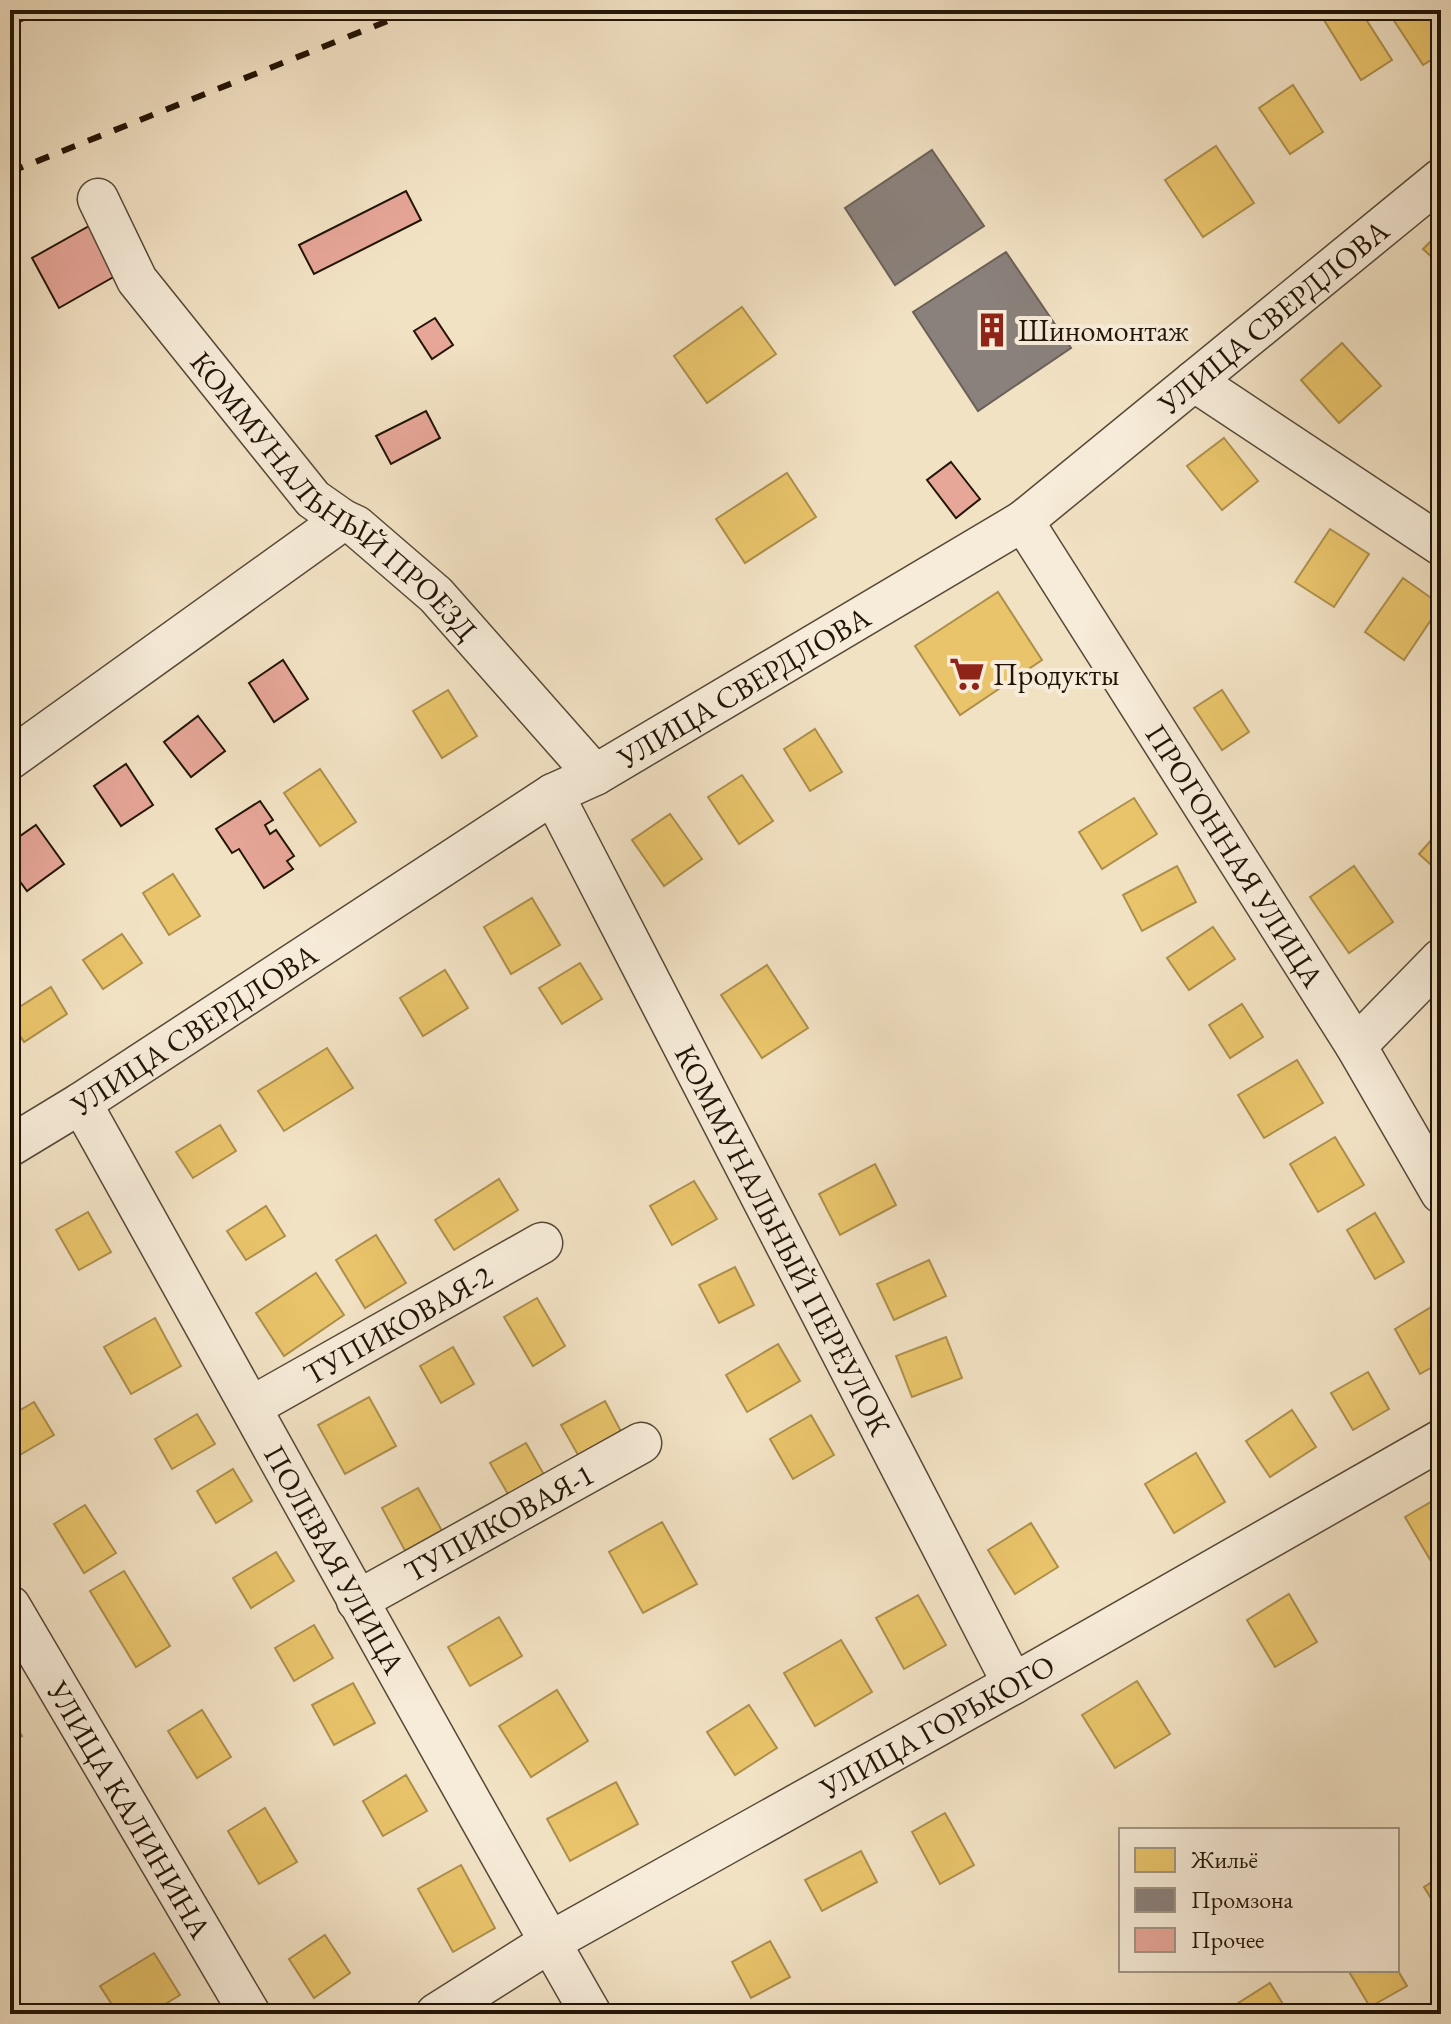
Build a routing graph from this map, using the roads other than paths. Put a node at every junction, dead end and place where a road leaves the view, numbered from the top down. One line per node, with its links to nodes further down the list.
1 (1441, 179): 3 (street, УЛИЦА СВЕРДЛОВА)
2 (98, 199): 4 (street, КОММУНАЛЬНЫЙ ПРОЕЗД)
3 (1194, 381): 5 (street, УЛИЦА СВЕРДЛОВА); 6 (street)
4 (343, 520): 7 (street); 8 (street, КОММУНАЛЬНЫЙ ПРОЕЗД)
5 (1023, 521): 8 (street, УЛИЦА СВЕРДЛОВА); 11 (street, ПРОГОННАЯ УЛИЦА)
6 (1441, 545)
7 (10, 759)
8 (595, 775): 9 (street, УЛИЦА СВЕРДЛОВА)
9 (553, 794): 12 (street, УЛИЦА СВЕРДЛОВА); 21 (street, КОММУНАЛЬНЫЙ ПЕРЕУЛОК)
10 (1441, 959): 11 (street)
11 (1356, 1046): 14 (street, ПРОГОННАЯ УЛИЦА)
12 (81, 1103): 13 (street, УЛИЦА СВЕРДЛОВА); 16 (street, ПОЛЕВАЯ УЛИЦА)
13 (10, 1146)
14 (1441, 1193)
15 (542, 1243): 16 (street, ТУПИКОВАЯ-2)
16 (251, 1407): 19 (street, ПОЛЕВАЯ УЛИЦА)
17 (1441, 1440): 21 (street, УЛИЦА ГОРЬКОГО)
18 (641, 1443): 19 (street, ТУПИКОВАЯ-1)
19 (357, 1601): 22 (street, ПОЛЕВАЯ УЛИЦА)
20 (10, 1606): 23 (street, УЛИЦА КАЛИНИНА)
21 (1013, 1684): 22 (street, УЛИЦА ГОРЬКОГО)
22 (550, 1942): 24 (street, УЛИЦА ГОРЬКОГО); 25 (street, ПОЛЕВАЯ УЛИЦА)
23 (250, 2014)
24 (436, 2014)
25 (591, 2014)

